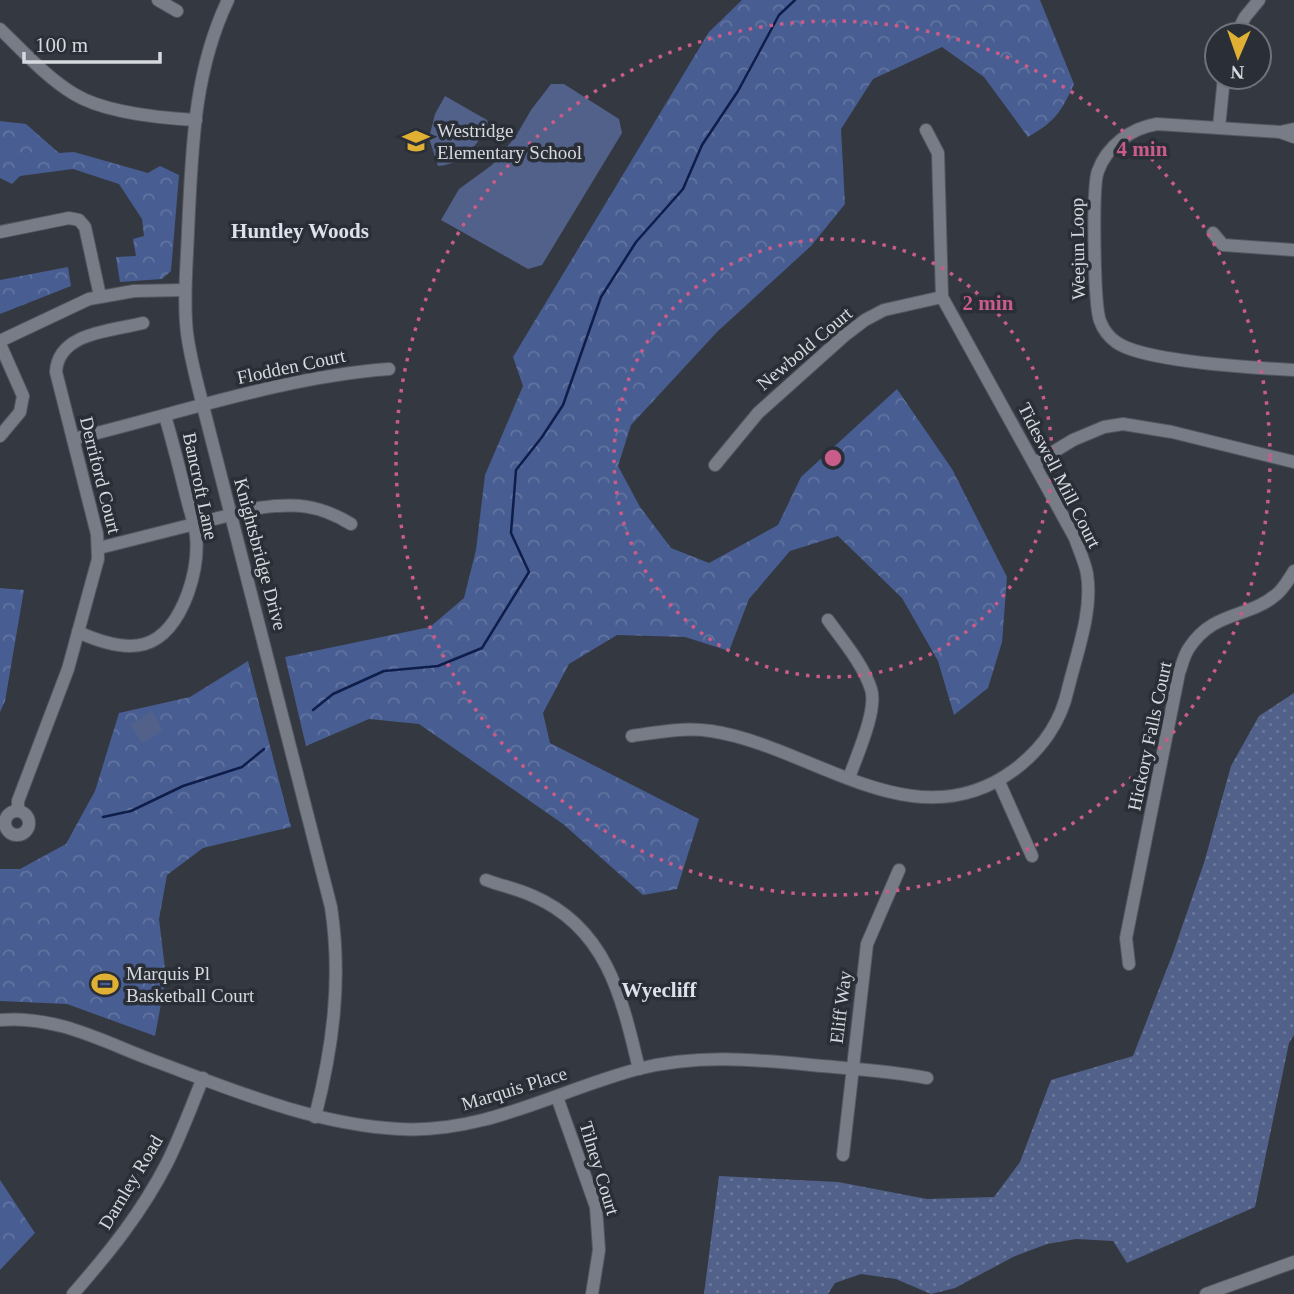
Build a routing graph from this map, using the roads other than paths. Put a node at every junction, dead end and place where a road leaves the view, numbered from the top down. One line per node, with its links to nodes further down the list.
1 (158, 0): 4 (street)
2 (228, 0): 8 (street, Knightsbridge Drive)
3 (1259, 0): 5 (street)
4 (177, 11)
5 (1243, 21)
6 (0, 29): 8 (street)
7 (1223, 91): 9 (street)
8 (196, 120): 17 (street, Knightsbridge Drive)
9 (1219, 127): 12 (street, Weejun Loop); 23 (street, Weejun Loop)
10 (1294, 129): 12 (street, Weejun Loop)
11 (926, 130): 19 (street, Tideswell Mill Court)
12 (1280, 132): 13 (street, Weejun Loop)
13 (1294, 136)
14 (0, 232): 18 (street)
15 (1213, 233): 16 (street)
16 (1294, 250)
17 (185, 290): 18 (street); 24 (street, Knightsbridge Drive)
18 (100, 296): 21 (street)
19 (942, 298): 29 (street, Tideswell Mill Court); 30 (street, Newbold Court)
20 (142, 323): 27 (street, Derriford Court)
21 (0, 343): 26 (street)
22 (389, 369): 24 (street, Flodden Court)
23 (1294, 370)
24 (202, 406): 25 (street, Flodden Court); 31 (street, Knightsbridge Drive)
25 (165, 416): 27 (street, Flodden Court); 33 (street, Bancroft Lane)
26 (0, 436)
27 (73, 439): 34 (street, Derriford Court)
28 (1294, 462): 29 (street)
29 (1035, 463): 40 (street, Tideswell Mill Court)
30 (715, 465)
31 (231, 515): 32 (street); 33 (street); 52 (street, Knightsbridge Drive)
32 (351, 524)
33 (194, 525): 34 (street); 37 (street, Bancroft Lane)
34 (99, 548): 37 (street, Derriford Court)
35 (1294, 571): 45 (street, Hickory Falls Court)
36 (828, 620): 39 (street)
37 (78, 632): 41 (street, Derriford Court)
38 (632, 736): 39 (street, Tideswell Mill Court)
39 (849, 778): 40 (street, Tideswell Mill Court)
40 (999, 782): 42 (street)
41 (18, 811)
42 (1032, 856)
43 (899, 870): 47 (street, Eliff Way)
44 (486, 880): 48 (street)
45 (1129, 964)
46 (0, 1020): 49 (street, Marquis Place)
47 (852, 1068): 48 (street, Marquis Place); 50 (street, Marquis Place); 53 (street, Eliff Way)
48 (639, 1069): 51 (street, Marquis Place)
49 (203, 1078): 52 (street, Marquis Place); 55 (street, Darnley Road)
50 (927, 1079)
51 (556, 1097): 52 (street, Marquis Place); 56 (street, Tilney Court)
52 (315, 1117)
53 (843, 1155)
54 (1294, 1262): 57 (street)
55 (73, 1294)
56 (592, 1294)
57 (1206, 1294)

